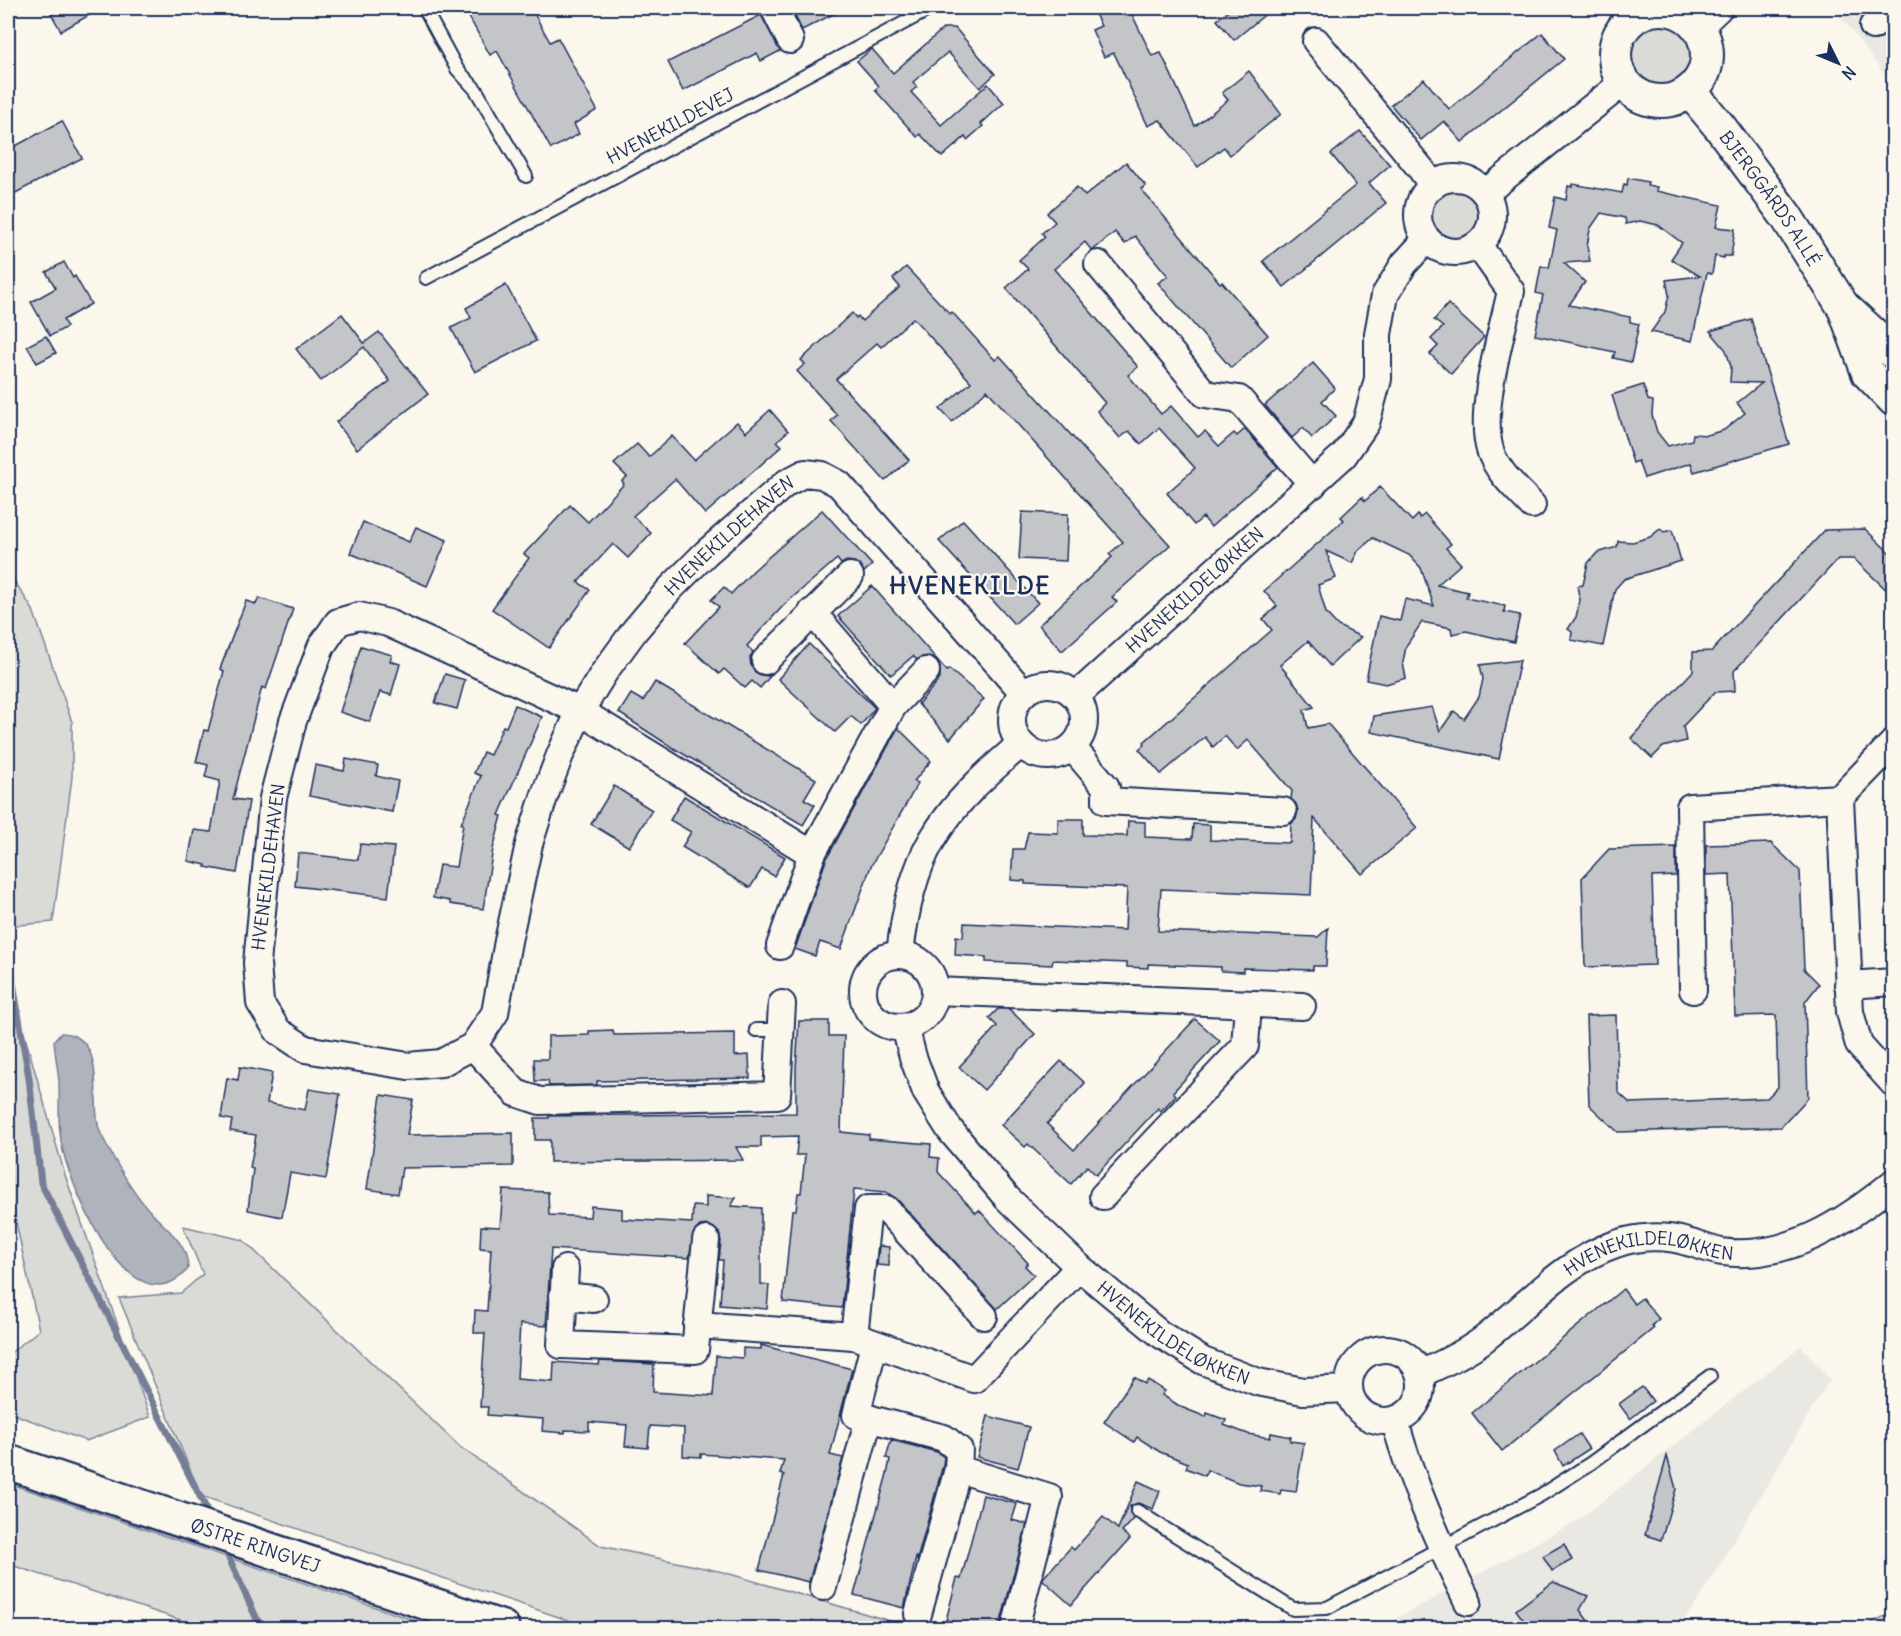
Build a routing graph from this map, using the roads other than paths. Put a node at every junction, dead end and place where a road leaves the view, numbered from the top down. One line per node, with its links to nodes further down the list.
1 (424, 8): 12 (lane)
2 (774, 8): 8 (street)
3 (932, 8): 18 (lane, HVENEKILDEVEJ)
4 (1893, 9): 7 (street)
5 (1628, 13): 6 (street); 10 (street)
6 (1708, 18): 11 (street)
7 (1874, 26)
8 (790, 40)
9 (1316, 41): 13 (street)
10 (1624, 82): 11 (street); 14 (street)
11 (1690, 91): 19 (street, BJERGGÅRDS ALLÉ)
12 (526, 176)
13 (1433, 186): 14 (street); 15 (street)
14 (1485, 193): 16 (street)
15 (1427, 239): 16 (street); 22 (street, HVENEKILDELØKKEN)
16 (1478, 245): 23 (street)
17 (1098, 264): 22 (street)
18 (426, 278)
19 (1844, 308): 20 (street, BJERGGÅRDS ALLÉ); 21 (street, BJERGGÅRDS ALLÉ)
20 (1893, 353)
21 (1893, 399)
22 (1313, 485): 29 (street, HVENEKILDELØKKEN)
23 (1532, 505)
24 (850, 576): 25 (street)
25 (812, 612): 26 (street); 30 (street)
26 (765, 662)
27 (926, 671): 30 (street)
28 (1024, 693): 29 (street); 31 (street, HVENEKILDEHAVEN); 33 (street)
29 (1076, 696): 34 (street)
30 (893, 706): 37 (street)
31 (580, 711): 37 (street, HVENEKILDEHAVEN); 50 (street, HVENEKILDEHAVEN); 50 (street, HVENEKILDEHAVEN)
32 (1893, 742): 35 (street)
33 (1021, 744): 34 (street); 39 (street)
34 (1072, 747): 36 (street)
35 (1840, 798): 41 (street); 42 (street)
36 (1283, 811)
37 (812, 854): 38 (street)
38 (780, 946)
39 (900, 955): 43 (street); 47 (street)
40 (1893, 982): 41 (street)
41 (1848, 985): 51 (street)
42 (1693, 990)
43 (935, 991): 45 (street); 47 (street)
44 (782, 1004): 49 (street)
45 (1248, 1004): 46 (street); 53 (street)
46 (1302, 1006)
47 (905, 1027): 55 (street, HVENEKILDELØKKEN)
48 (756, 1030): 49 (lane)
49 (781, 1030): 50 (street)
50 (473, 1046)
51 (1893, 1084)
52 (1893, 1182): 62 (street, HVENEKILDELØKKEN)
53 (1103, 1196)
54 (706, 1240): 60 (street)
55 (1079, 1267): 61 (street); 64 (street, HVENEKILDELØKKEN)
56 (565, 1269): 57 (street)
57 (563, 1296): 58 (street); 60 (street)
58 (594, 1299)
59 (984, 1316): 61 (street)
60 (697, 1325): 61 (street)
61 (864, 1340): 65 (street)
62 (1420, 1374): 64 (street); 66 (street)
63 (1710, 1376): 70 (lane)
64 (1348, 1389): 66 (street)
65 (869, 1418): 68 (street); 71 (street)
66 (1395, 1421): 70 (street)
67 (8, 1462): 74 (main road, ØSTRE RINGVEJ)
68 (958, 1469): 73 (street); 75 (street)
69 (1137, 1511): 70 (lane)
70 (1441, 1547): 72 (street)
71 (823, 1587)
72 (1468, 1602)
73 (918, 1614)
74 (502, 1629)
75 (1016, 1629)

